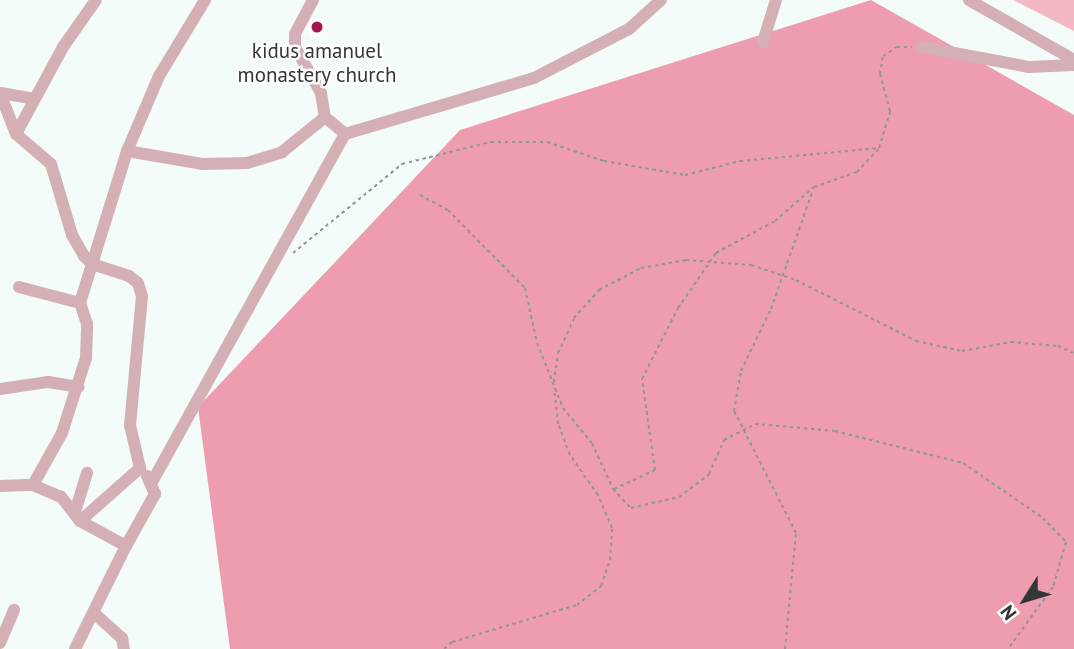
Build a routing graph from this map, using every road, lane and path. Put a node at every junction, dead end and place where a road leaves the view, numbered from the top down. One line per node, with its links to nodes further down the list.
1 (96, 0): 11 (street)
2 (205, 0): 15 (street)
3 (313, 0): 12 (street)
4 (662, 0): 12 (street)
5 (776, 0): 7 (street)
6 (969, 0): 9 (street)
7 (763, 42)
8 (922, 47): 9 (street); 14 (path)
9 (1074, 63)
10 (1, 93): 11 (street); 13 (street)
11 (34, 99): 13 (street)
12 (334, 126): 15 (street); 31 (street)
13 (16, 134): 20 (street)
14 (878, 148): 16 (path); 18 (path)
15 (127, 151): 20 (street)
16 (814, 187): 19 (path); 21 (path)
17 (420, 195): 25 (path)
18 (286, 260)
19 (710, 262): 21 (path); 25 (path); 34 (path)
20 (92, 264): 23 (street); 29 (street)
21 (783, 276): 24 (path); 28 (path)
22 (19, 287): 23 (street)
23 (80, 303): 26 (street)
24 (1074, 353)
25 (554, 384): 34 (path); 42 (path)
26 (79, 387): 27 (street); 32 (street)
27 (0, 389)
28 (743, 430): 34 (path); 43 (path); 44 (path)
29 (140, 468): 31 (street); 35 (street)
30 (87, 473): 35 (street)
31 (152, 482): 36 (street)
32 (33, 485): 33 (street); 35 (street)
33 (0, 486)
34 (613, 489)
35 (77, 517): 36 (street)
36 (126, 546): 38 (street)
37 (14, 610): 39 (street)
38 (93, 612): 40 (street); 41 (street)
39 (0, 643)
40 (75, 649)
41 (124, 649)
42 (444, 649)
43 (785, 649)
44 (1008, 649)

